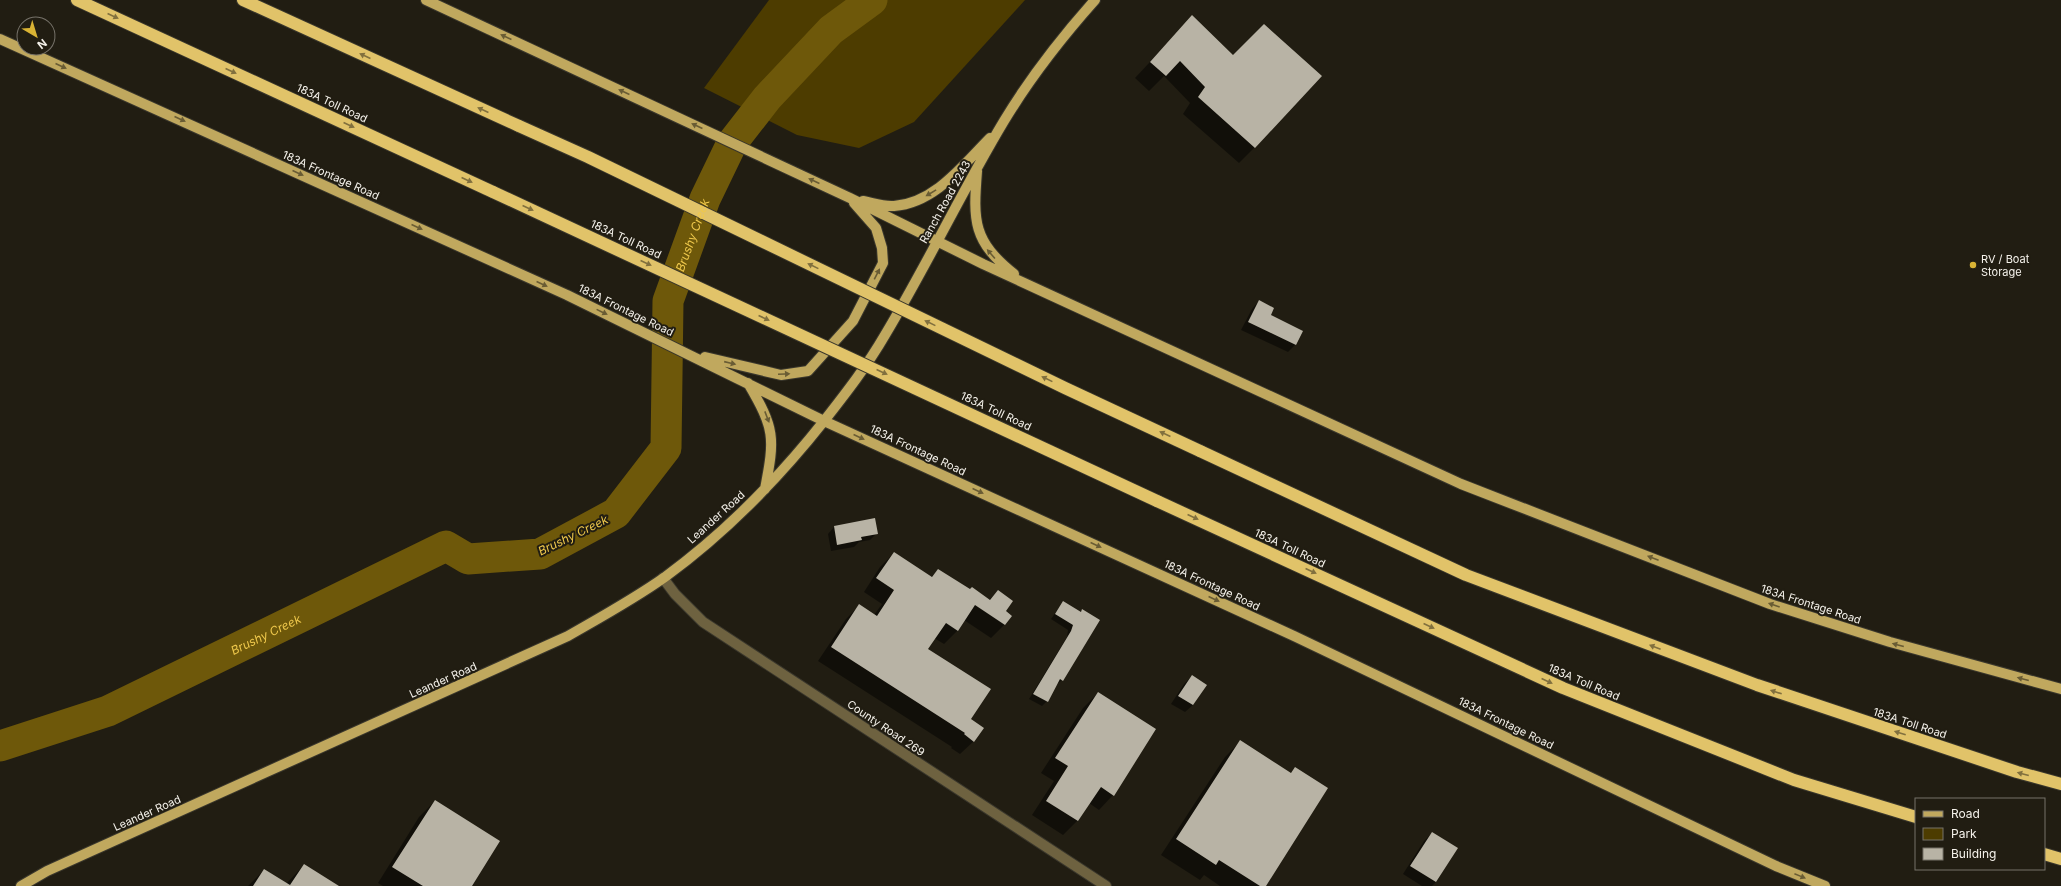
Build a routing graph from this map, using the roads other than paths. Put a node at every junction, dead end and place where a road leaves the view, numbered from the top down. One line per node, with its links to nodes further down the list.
1 (77, 0): 18 (highway, 183A Toll Road, one-way to 18, bridge)
2 (243, 0): 17 (highway, 183A Toll Road, one-way to 2, bridge)
3 (426, 0): 8 (main road, 183A Frontage Road, one-way to 3)
4 (1096, 0): 6 (main road, Ranch Road 2243)
5 (0, 39): 11 (main road, 183A Frontage Road, one-way to 11)
6 (1000, 128): 7 (main road, Ranch Road 2243); 8 (main road, one-way to 8)
7 (977, 169): 9 (main road, Ranch Road 2243); 10 (main road, one-way to 7)
8 (850, 198): 9 (main road, 183A Frontage Road); 11 (main road, one-way to 8)
9 (937, 242): 10 (main road, 183A Frontage Road); 13 (main road, Ranch Road 2243)
10 (1032, 287): 16 (main road, 183A Frontage Road, one-way to 10)
11 (687, 353): 12 (main road, 183A Frontage Road)
12 (745, 381): 13 (main road, 183A Frontage Road); 14 (main road, one-way to 14)
13 (824, 421): 14 (main road, Leander Road); 23 (main road, 183A Frontage Road, one-way to 23)
14 (765, 489): 15 (main road, Leander Road)
15 (663, 578): 21 (main road, Leander Road); 22 (street, County Road 269)
16 (2061, 689)
17 (2061, 784)
18 (1915, 817)
19 (2045, 854): 20 (highway)
20 (2061, 859)
21 (21, 886)
22 (1106, 886)
23 (1825, 886)

